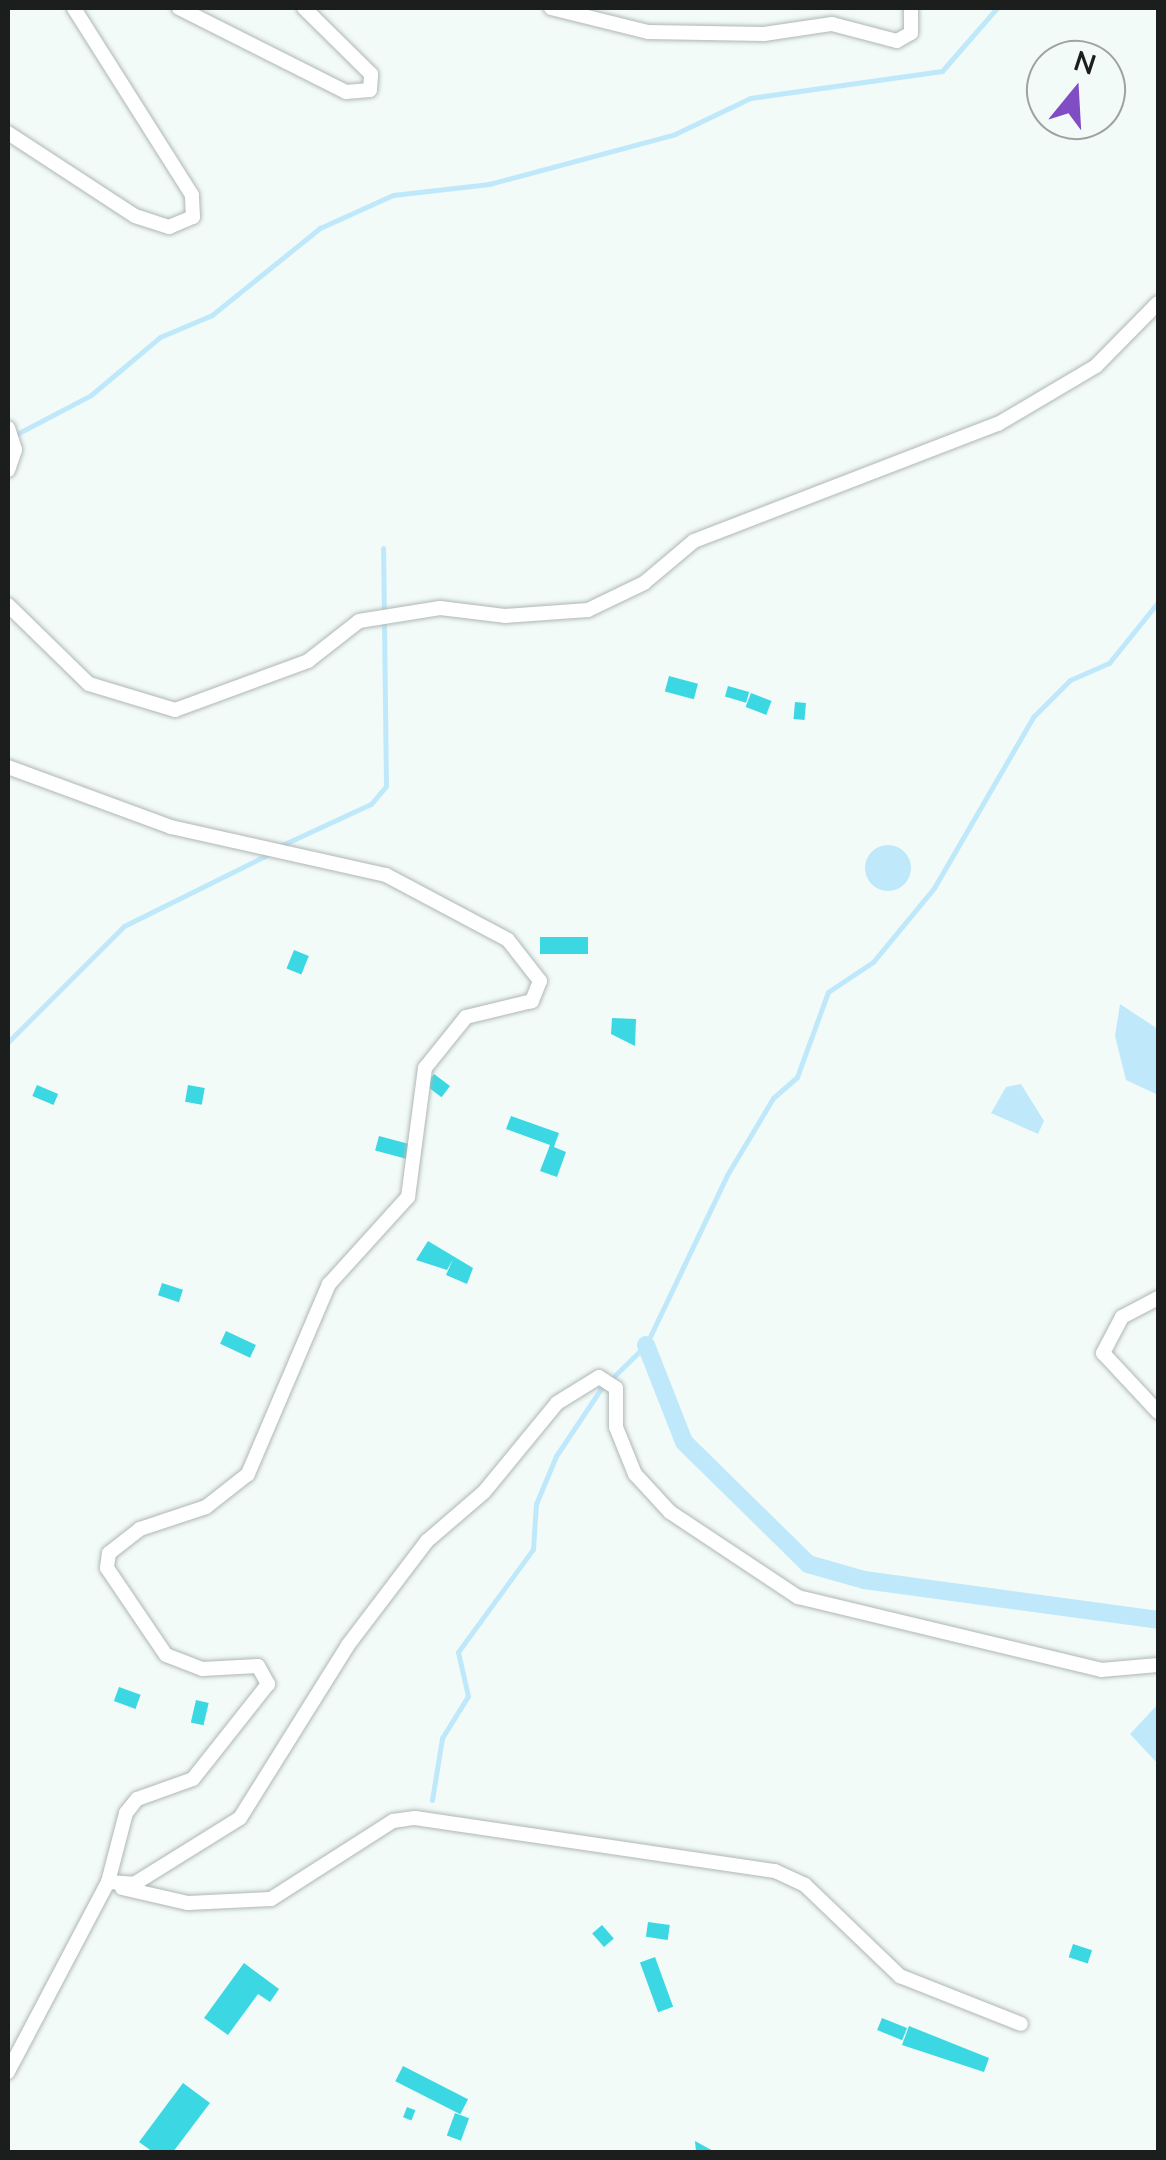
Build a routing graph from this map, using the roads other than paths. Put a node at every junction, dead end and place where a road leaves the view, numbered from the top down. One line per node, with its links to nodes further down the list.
1 (74, 8): 6 (street)
2 (178, 8): 3 (street)
3 (304, 8)
4 (551, 8): 5 (street)
5 (912, 8)
6 (8, 133)
7 (1158, 303): 10 (street)
8 (8, 428): 9 (street)
9 (8, 470)
10 (8, 605)
11 (8, 767): 15 (street)
12 (1158, 1298): 13 (street)
13 (1158, 1412)
14 (1158, 1665): 15 (street)
15 (108, 1882): 16 (street); 17 (street)
16 (1021, 2024)
17 (8, 2072)

